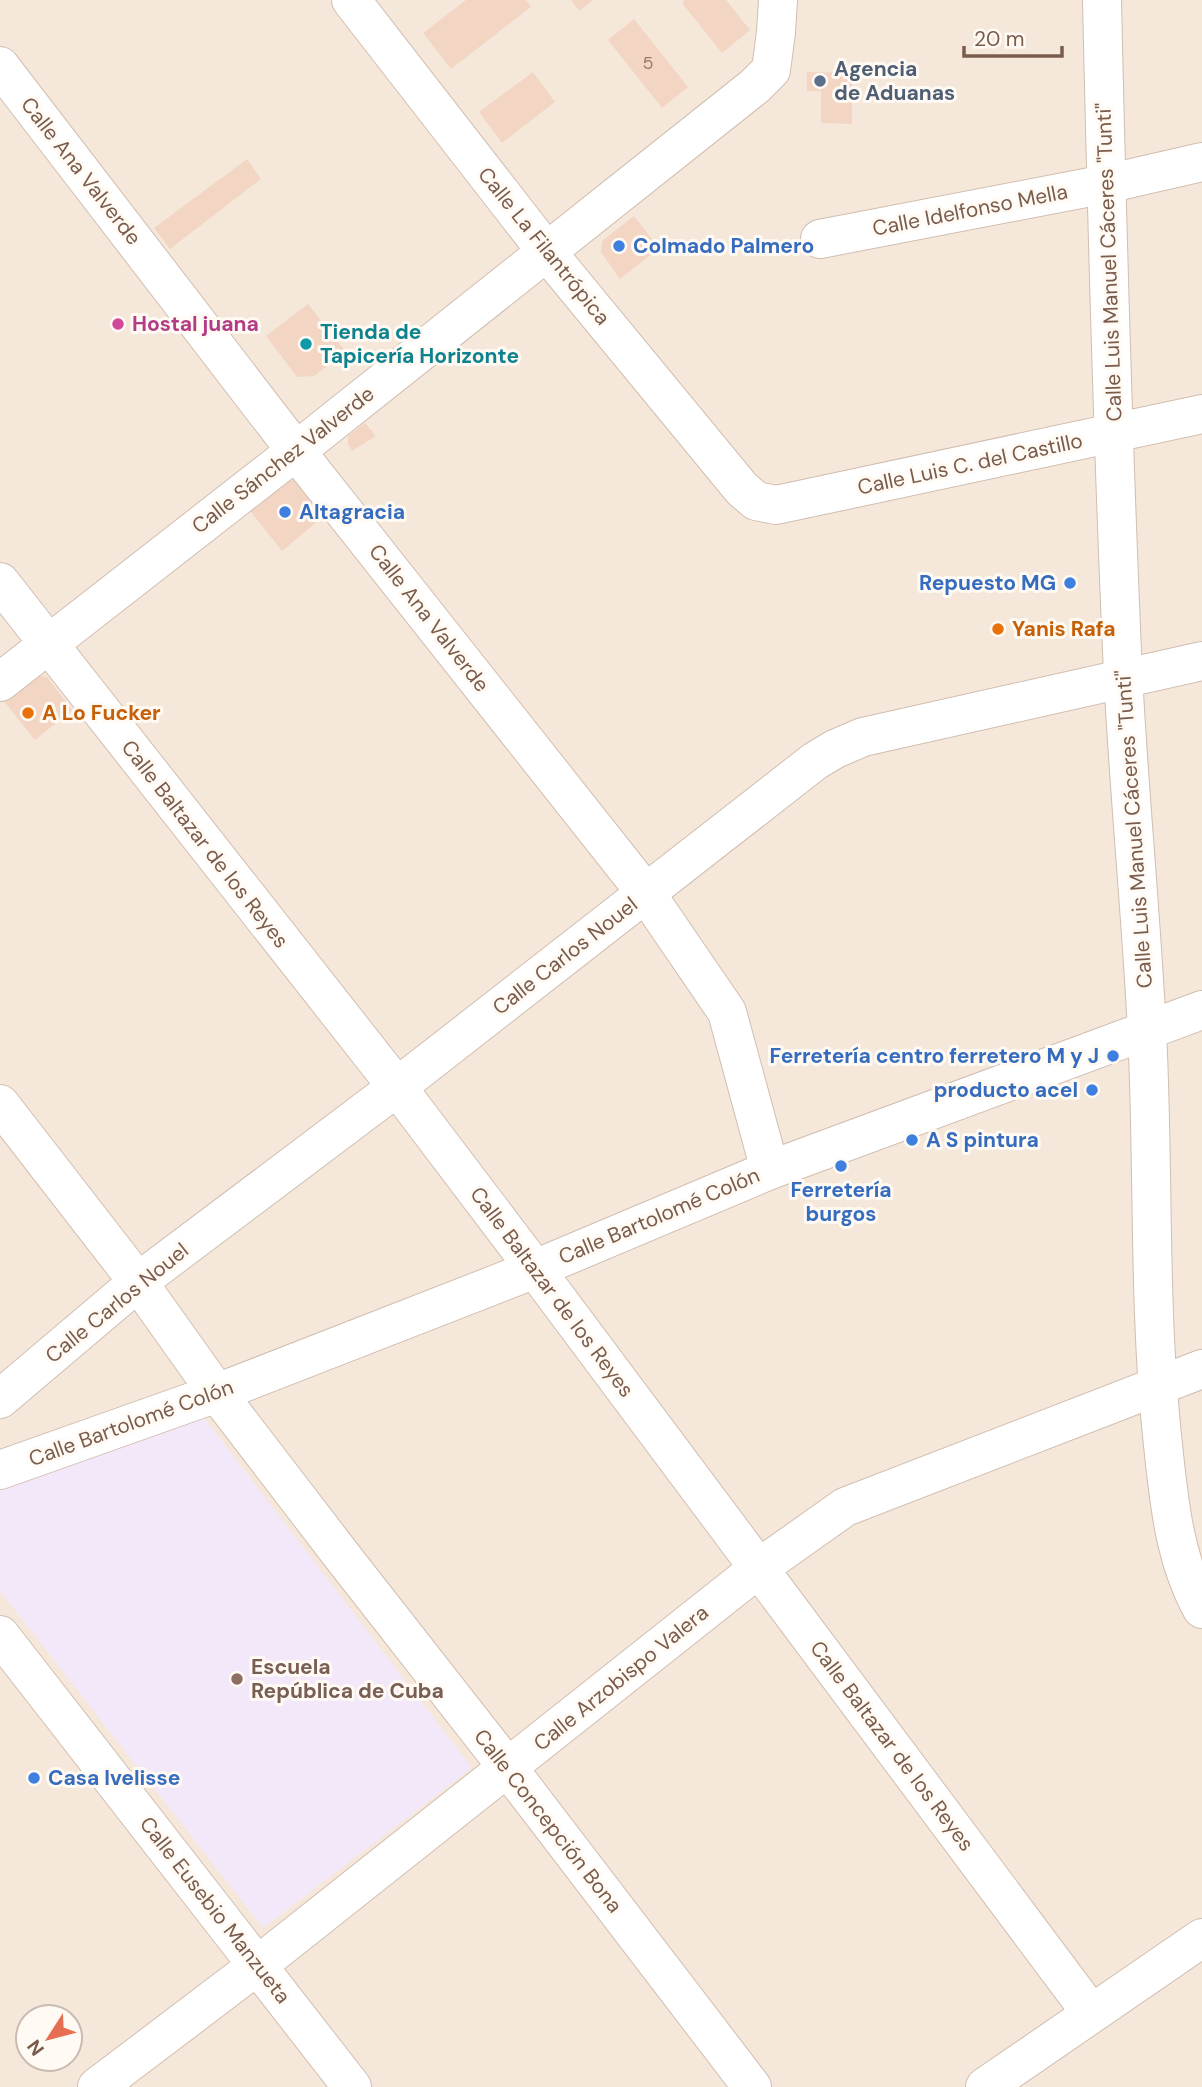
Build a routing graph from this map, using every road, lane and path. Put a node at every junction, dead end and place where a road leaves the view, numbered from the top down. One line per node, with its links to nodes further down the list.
1 (351, 0): 9 (street, Calle La Filantrópica)
2 (752, 0): 4 (street)
3 (1102, 0): 7 (street, Calle Luis Manuel Cáceres "Tunti")
4 (777, 16): 9 (street, Calle Sánchez Valverde)
5 (0, 66): 12 (street, Calle Ana Valverde)
6 (1202, 162): 7 (street, Calle Idelfonso Mella)
7 (1106, 184): 8 (street, Calle Idelfonso Mella); 11 (street, Calle Luis Manuel Cáceres "Tunti")
8 (820, 239)
9 (546, 251): 12 (street, Calle Sánchez Valverde); 13 (street, Calle La Filantrópica)
10 (1202, 414): 11 (street, Calle Luis C. del Castillo)
11 (1114, 434): 13 (street, Calle Luis C. del Castillo); 17 (street, Calle Luis Manuel Cáceres "Tunti")
12 (296, 451): 15 (street, Calle Sánchez Valverde); 19 (street, Calle Ana Valverde)
13 (742, 489)
14 (0, 582): 15 (street, Calle Baltazar de los Reyes)
15 (49, 645): 18 (street, Calle Sánchez Valverde); 22 (street, Calle Baltazar de los Reyes)
16 (1202, 661): 17 (street, Calle Carlos Nouel)
17 (1123, 677): 19 (street, Calle Carlos Nouel); 21 (street, Calle Luis Manuel Cáceres "Tunti")
18 (0, 682)
19 (645, 892): 22 (street, Calle Carlos Nouel); 24 (street, Calle Ana Valverde)
20 (1202, 1010): 21 (street, Calle Bartolomé Colón)
21 (1147, 1031): 24 (street, Calle Bartolomé Colón); 28 (street, Calle Luis Manuel Cáceres "Tunti")
22 (397, 1087): 25 (street, Calle Baltazar de los Reyes); 26 (street, Calle Carlos Nouel)
23 (0, 1104): 26 (street)
24 (769, 1170): 25 (street, Calle Bartolomé Colón)
25 (535, 1269): 29 (street, Calle Bartolomé Colón); 32 (street, Calle Baltazar de los Reyes)
26 (138, 1282): 29 (street); 30 (street, Calle Carlos Nouel)
27 (1202, 1369): 28 (street, Calle Arzobispo Valera)
28 (1157, 1387): 32 (street, Calle Arzobispo Valera); 33 (street, Calle Luis Manuel Cáceres "Tunti")
29 (217, 1393): 31 (street, Calle Bartolomé Colón); 35 (street, Calle Concepción Bona)
30 (0, 1399)
31 (0, 1470)
32 (759, 1568): 35 (street, Calle Arzobispo Valera); 38 (street, Calle Baltazar de los Reyes)
33 (1202, 1609)
34 (0, 1634): 37 (street, Calle Eusebio Manzueta)
35 (508, 1768): 37 (street, Calle Arzobispo Valera); 41 (street, Calle Concepción Bona)
36 (1202, 1938): 38 (street)
37 (258, 1965): 39 (street, Calle Arzobispo Valera); 40 (street, Calle Eusebio Manzueta)
38 (1091, 2012): 42 (street)
39 (97, 2087)
40 (352, 2087)
41 (752, 2087)
42 (985, 2087)

